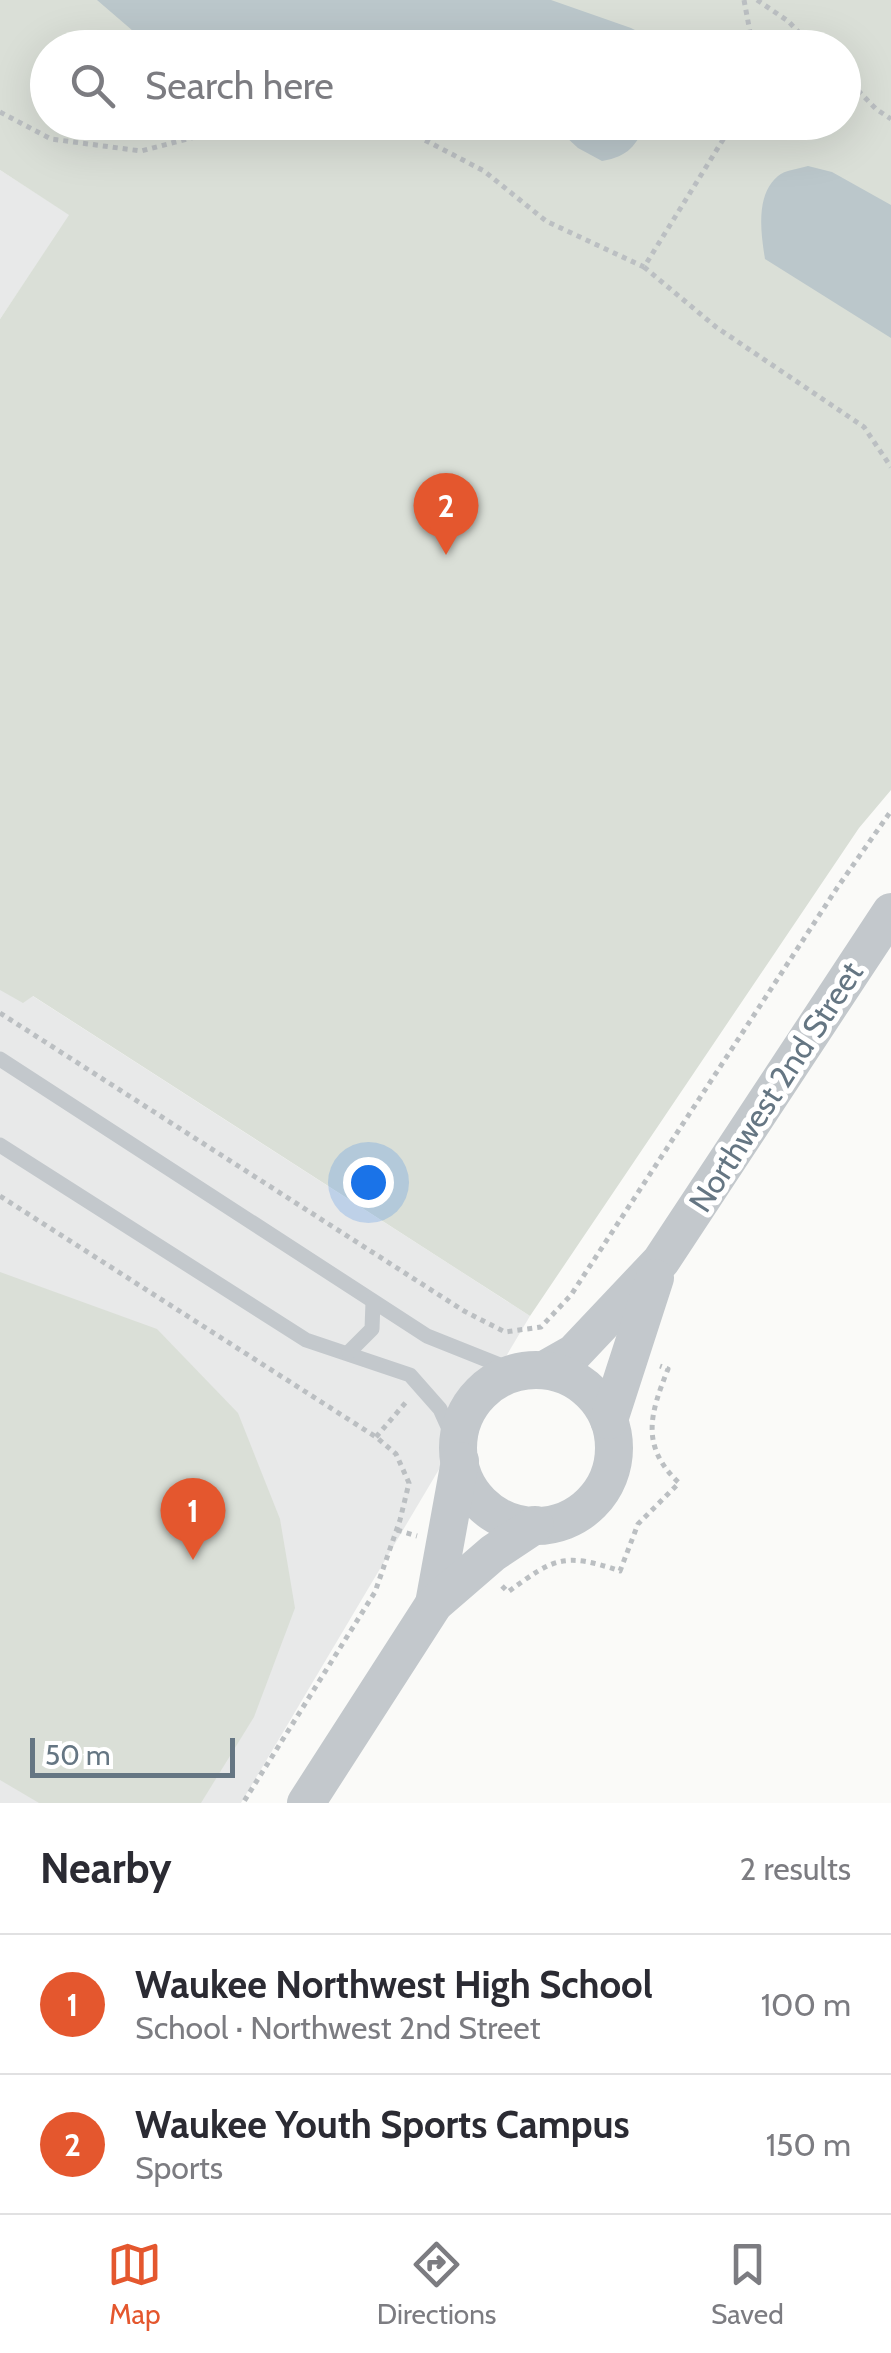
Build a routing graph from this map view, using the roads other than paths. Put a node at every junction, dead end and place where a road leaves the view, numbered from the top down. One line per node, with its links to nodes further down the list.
1 (891, 912): 4 (street, Northwest 2nd Street)
2 (0, 1059): 5 (lane)
3 (0, 1145): 6 (lane)
4 (661, 1261): 7 (street, Northwest 2nd Street); 8 (street, Northwest 2nd Street)
5 (374, 1302): 6 (lane); 7 (lane)
6 (349, 1352): 9 (lane)
7 (530, 1371): 8 (street); 9 (street, Northwest 2nd Street)
8 (609, 1420): 10 (street, Northwest 2nd Street)
9 (459, 1455): 10 (street); 11 (street, Northwest 2nd Street)
10 (535, 1525): 11 (street, Northwest 2nd Street)
11 (434, 1604): 12 (street, Northwest 2nd Street)
12 (306, 1803)

